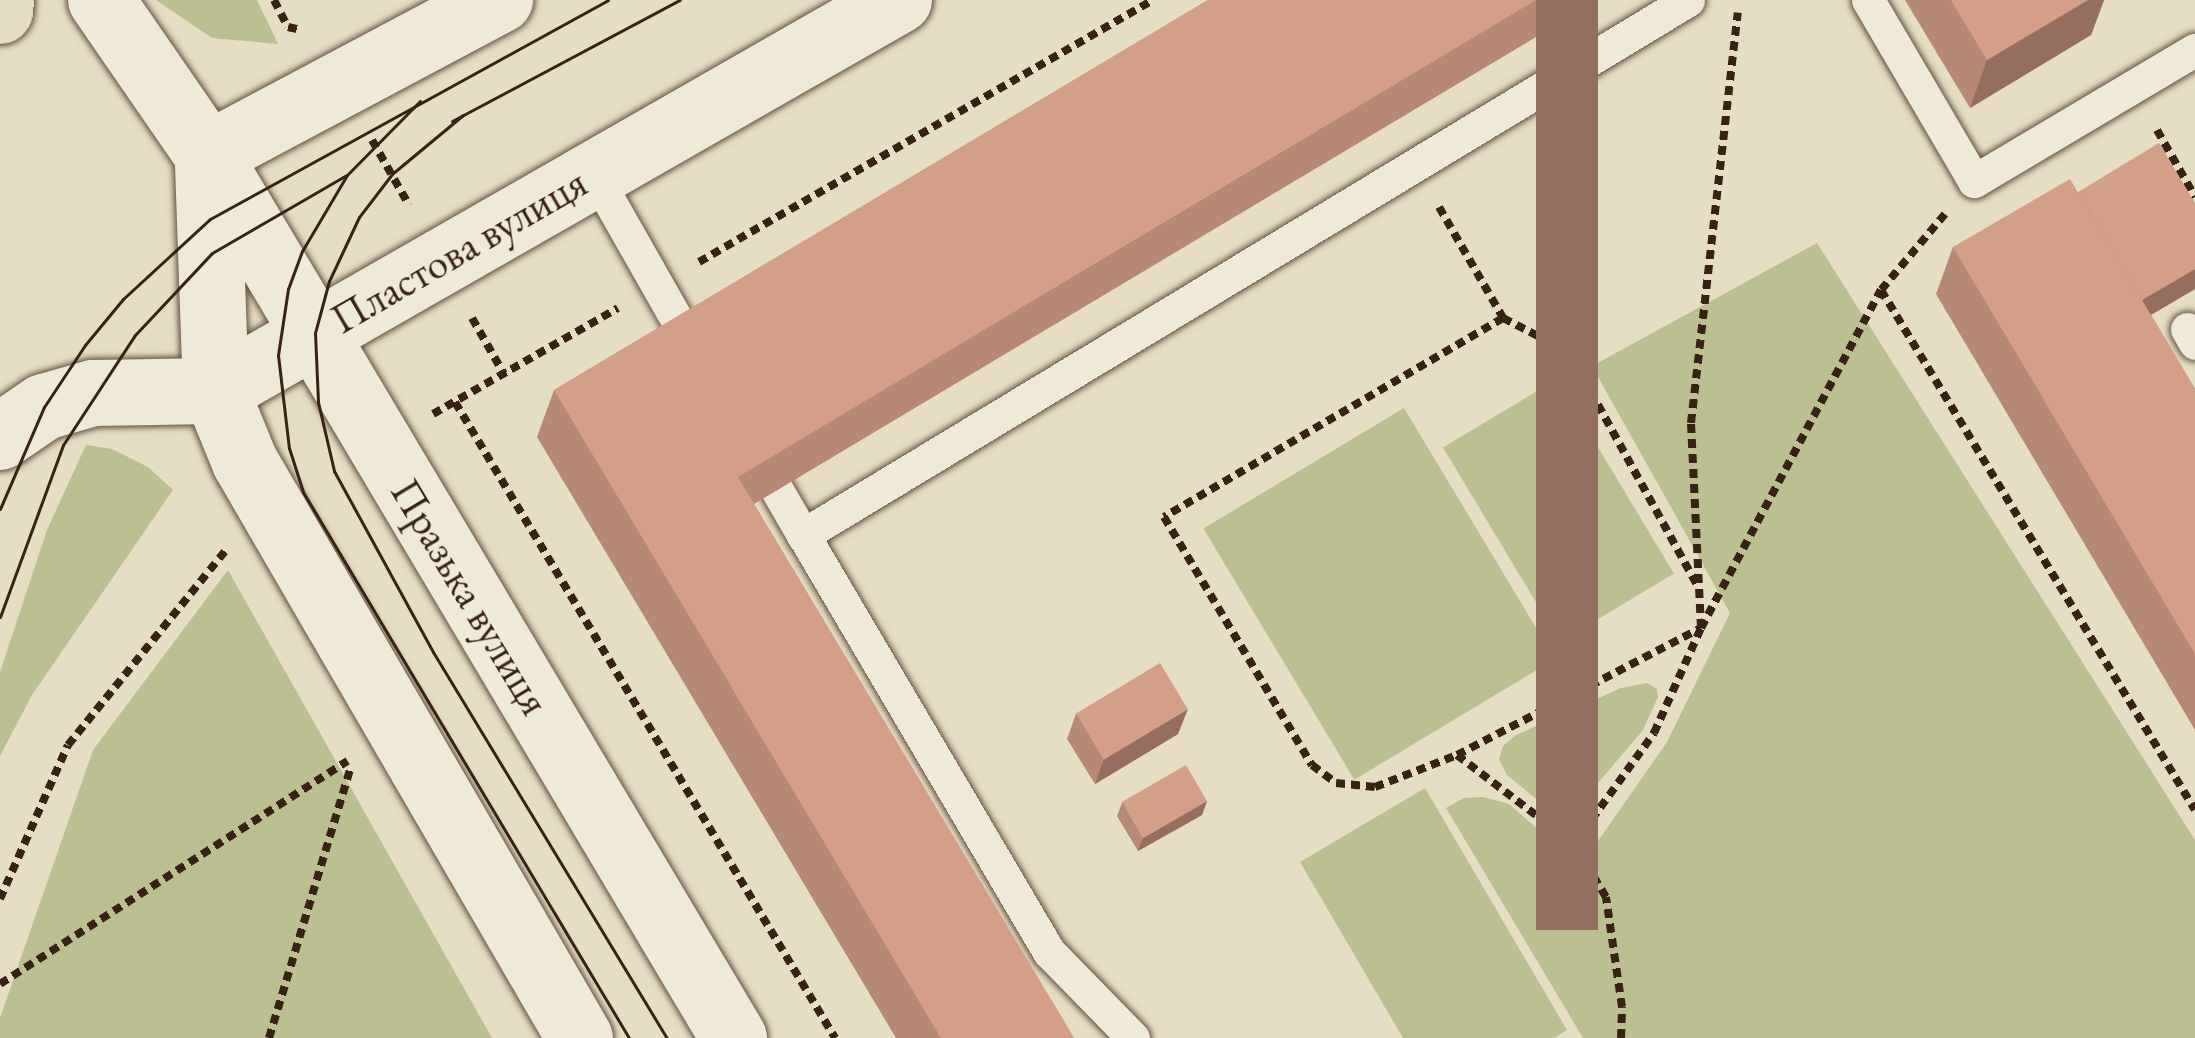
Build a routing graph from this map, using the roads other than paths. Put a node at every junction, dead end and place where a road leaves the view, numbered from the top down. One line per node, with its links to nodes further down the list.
1 (1, 0): 7 (main road)
2 (101, 0): 9 (street, Празька вулиця)
3 (500, 0): 9 (street)
4 (899, 0): 10 (street, Пластова вулиця)
5 (1688, 0): 16 (lane)
6 (1868, 0): 8 (lane)
7 (0, 11)
8 (2195, 50)
9 (208, 155): 11 (street, Празька вулиця); 13 (street)
10 (594, 174): 11 (street, Пластова вулиця); 12 (lane)
11 (315, 333): 13 (street, Пластова вулиця); 18 (street, Празька вулиця)
12 (691, 345)
13 (216, 391): 14 (street, Пластова вулиця); 17 (street)
14 (0, 436)
15 (777, 490): 16 (lane)
16 (803, 535): 19 (lane)
17 (580, 1038)
18 (734, 1038)
19 (1133, 1038)

